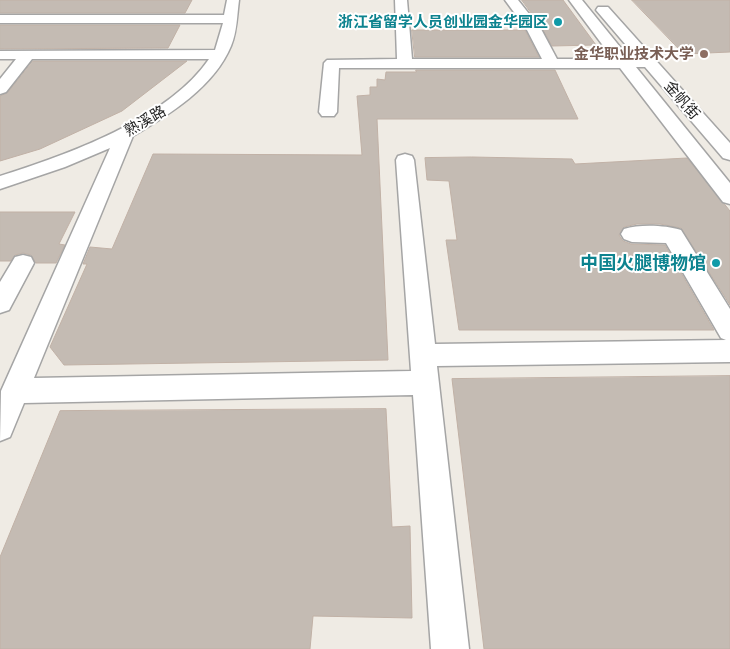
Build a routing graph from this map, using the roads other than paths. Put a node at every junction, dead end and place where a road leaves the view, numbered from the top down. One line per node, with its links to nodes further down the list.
1 (233, 0): 7 (street, 熟溪路)
2 (401, 0): 14 (street)
3 (511, 0): 15 (street)
4 (575, 0): 13 (street)
5 (595, 0): 8 (street, 金帆街)
6 (0, 19): 7 (street)
7 (229, 19): 9 (street, 熟溪路)
8 (632, 43): 12 (street, 金帆街); 19 (street)
9 (220, 54): 11 (street); 18 (street, 熟溪路)
10 (0, 55): 11 (street)
11 (28, 55): 16 (street)
12 (649, 62): 13 (street); 20 (street, 金帆街)
13 (625, 63): 15 (street); 23 (street)
14 (405, 64): 15 (street); 17 (street)
15 (552, 64)
16 (0, 90)
17 (328, 112)
18 (125, 133): 22 (street, 熟溪路); 31 (street)
19 (730, 138)
20 (730, 154)
21 (404, 160): 29 (street)
22 (0, 183)
23 (730, 196)
24 (632, 234): 27 (street)
25 (23, 263): 26 (street)
26 (0, 303)
27 (730, 331)
28 (730, 351): 29 (street)
29 (423, 355): 30 (street)
30 (425, 383): 31 (street); 33 (street)
31 (15, 391): 32 (street)
32 (0, 427)
33 (450, 649)

